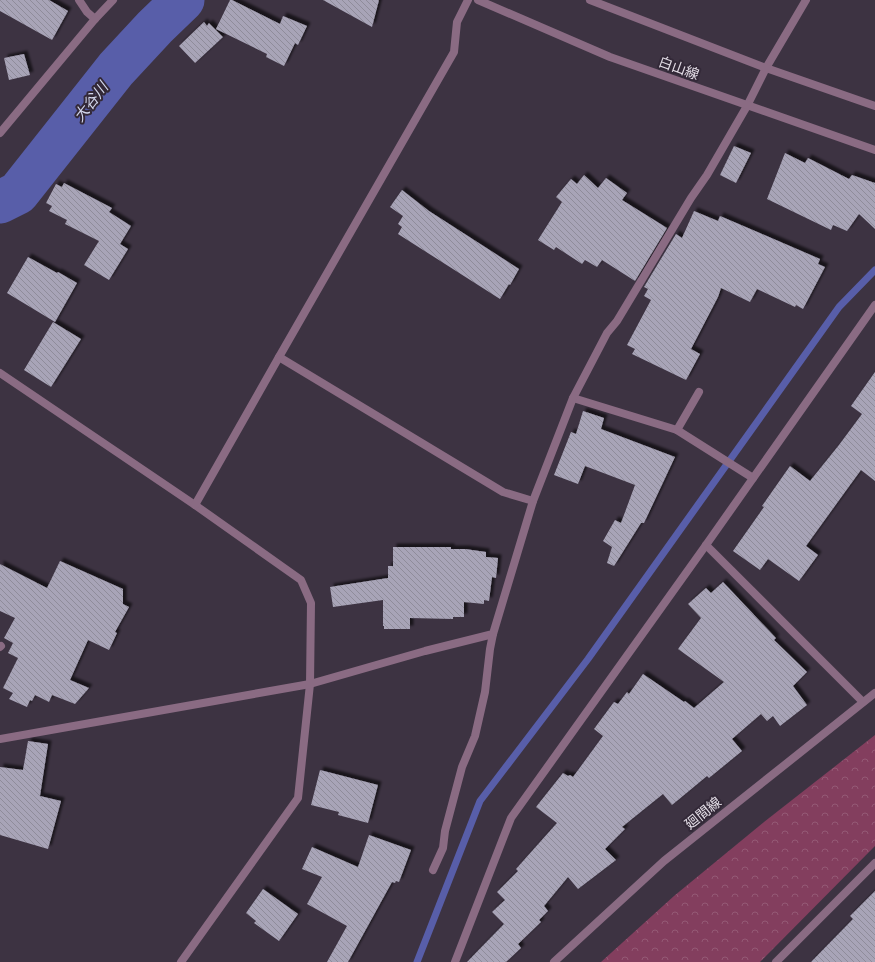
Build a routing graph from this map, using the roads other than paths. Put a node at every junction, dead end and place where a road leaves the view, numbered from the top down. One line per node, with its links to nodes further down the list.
1 (79, 0): 7 (street)
2 (113, 0): 7 (street)
3 (468, 0): 14 (street)
4 (478, 0): 9 (street, 白山線)
5 (590, 0): 8 (street)
6 (806, 0): 8 (street)
7 (95, 19): 11 (street)
8 (766, 68): 9 (street); 10 (street)
9 (747, 106): 12 (street, 白山線); 17 (street)
10 (875, 106)
11 (0, 133)
12 (875, 150)
13 (875, 305): 19 (street)
14 (279, 357): 20 (street); 21 (street)
15 (0, 373): 21 (street)
16 (699, 392): 18 (street)
17 (573, 398): 18 (street); 20 (street)
18 (677, 430): 19 (street)
19 (753, 478): 22 (street)
20 (533, 501): 23 (street)
21 (195, 505): 24 (street)
22 (706, 545): 26 (street); 31 (street)
23 (493, 634): 24 (street); 29 (street)
24 (310, 684): 27 (street); 30 (street)
25 (875, 692): 26 (street, 廻間線)
26 (863, 702): 32 (street, 廻間線)
27 (0, 739)
28 (875, 864): 33 (street)
29 (433, 870)
30 (181, 962)
31 (455, 962)
32 (554, 962)
33 (776, 962)

